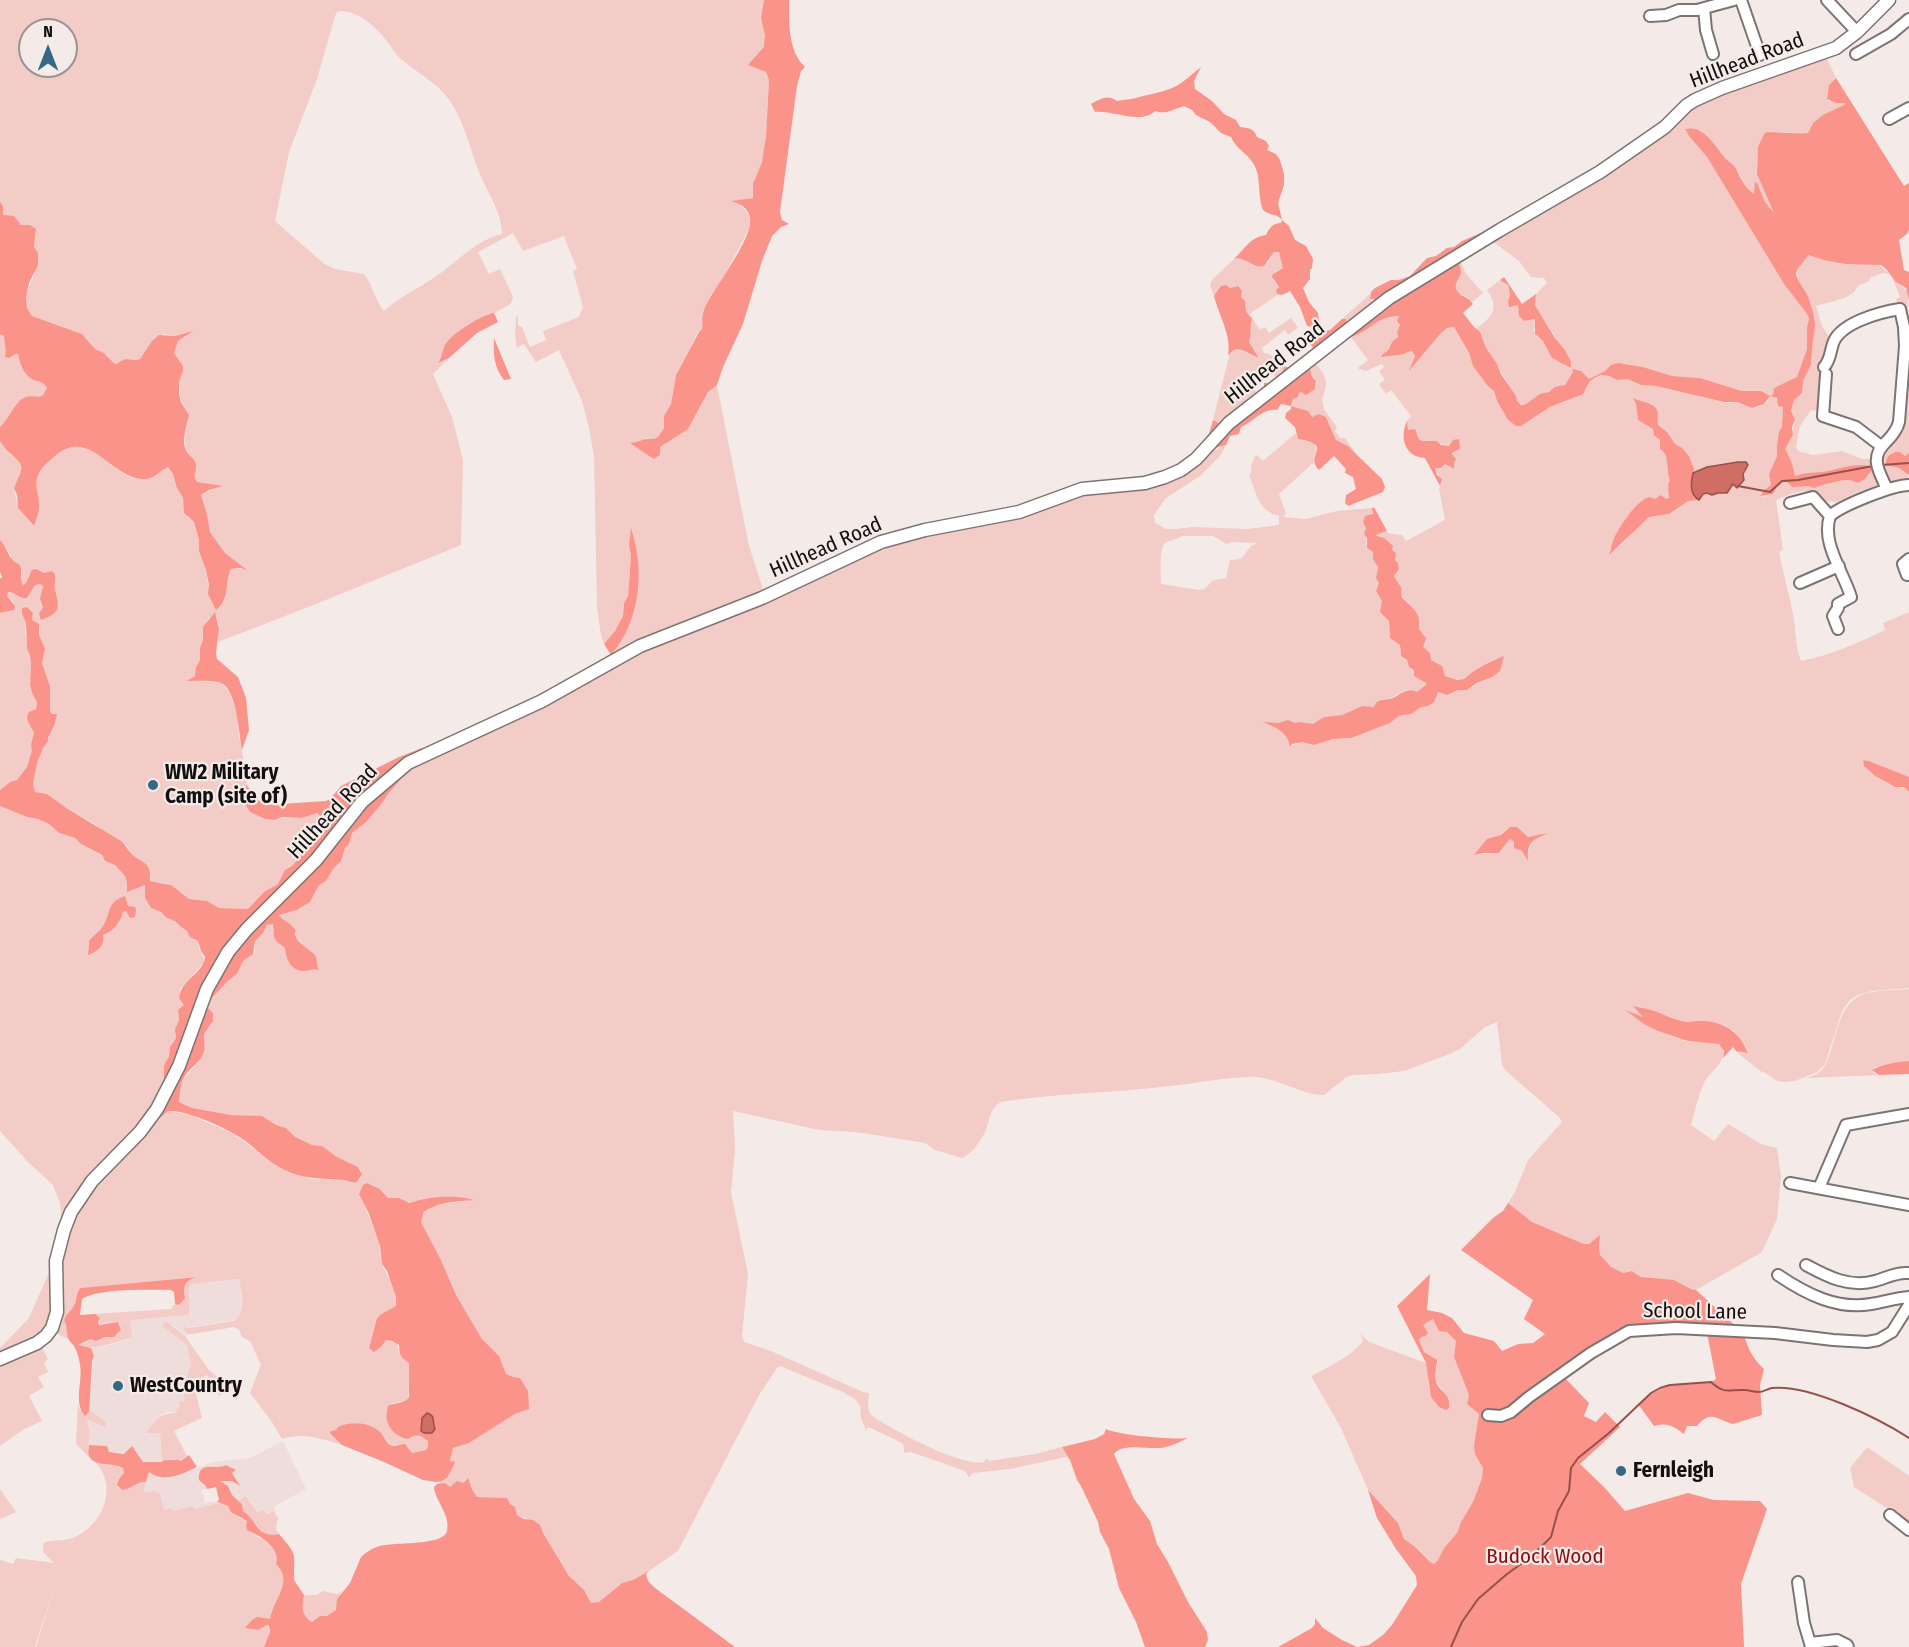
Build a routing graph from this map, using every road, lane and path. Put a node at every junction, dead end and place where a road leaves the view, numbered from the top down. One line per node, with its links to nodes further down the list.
1 (1734, 0): 5 (street)
2 (1741, 0): 11 (street)
3 (1827, 0): 8 (street)
4 (1889, 0): 8 (street, Hillhead Road)
5 (1704, 8): 6 (street); 9 (street)
6 (1650, 16)
7 (1909, 19): 10 (street)
8 (1857, 33): 34 (street, Hillhead Road)
9 (1713, 54)
10 (1856, 54)
11 (1760, 55)
12 (1909, 108): 13 (street)
13 (1889, 119)
14 (1905, 401): 15 (street); 15 (street)
15 (1881, 446): 17 (street)
16 (1909, 485): 17 (street)
17 (1887, 489): 19 (street)
18 (1790, 503): 19 (street)
19 (1830, 516): 21 (street)
20 (1909, 559): 22 (street)
21 (1839, 566): 23 (street); 24 (street)
22 (1907, 575)
23 (1800, 583)
24 (1838, 629)
25 (1909, 1114): 27 (street)
26 (1790, 1183): 27 (street)
27 (1819, 1188): 28 (street)
28 (1909, 1205)
29 (1810, 1269): 30 (street)
30 (1909, 1272)
31 (1778, 1275): 32 (street)
32 (1909, 1297)
33 (1909, 1305): 35 (street, School Lane)
34 (0, 1359)
35 (1488, 1415)
36 (1890, 1515): 37 (street)
37 (1909, 1530)
38 (1798, 1581): 39 (street)
39 (1810, 1645): 40 (street)
40 (1848, 1647)

